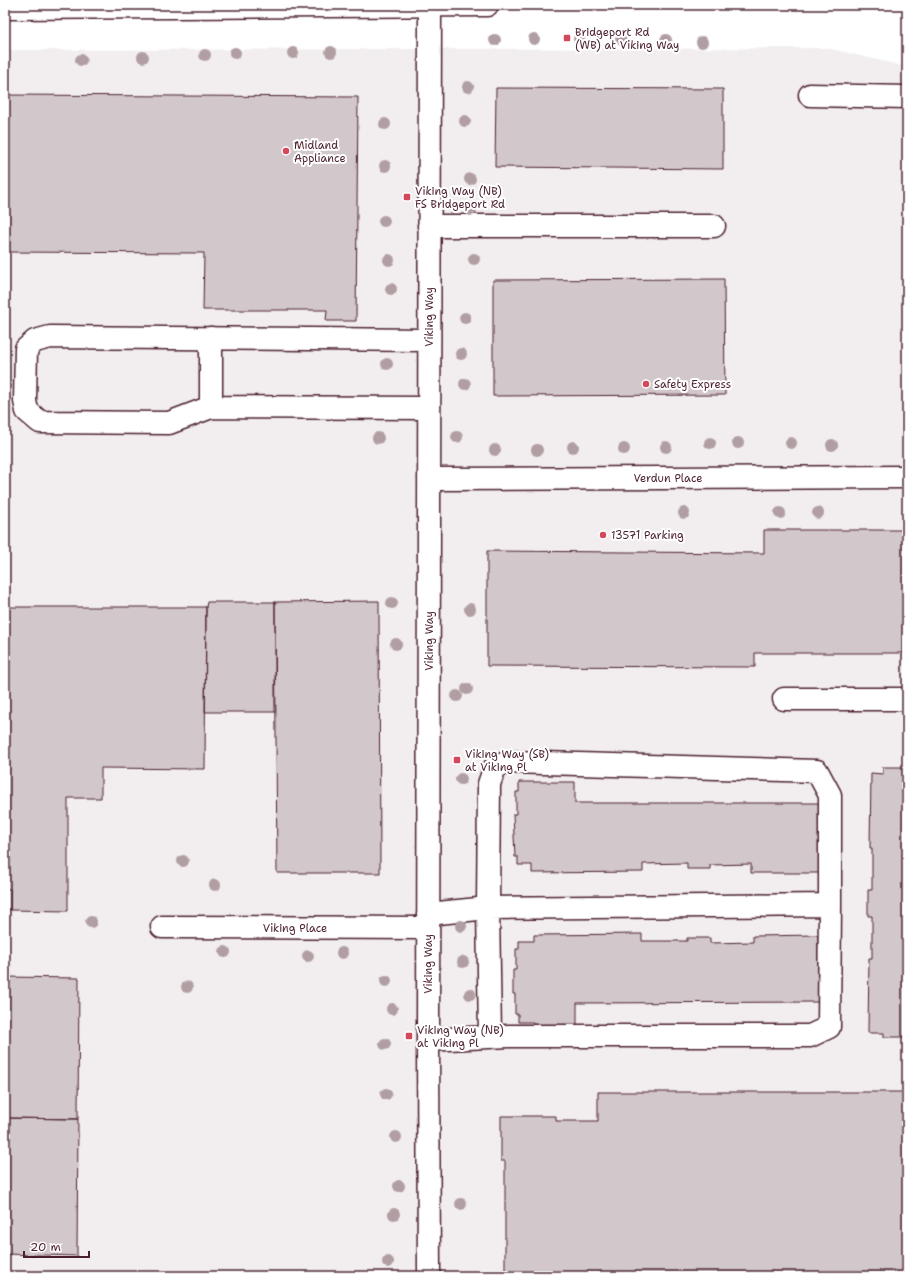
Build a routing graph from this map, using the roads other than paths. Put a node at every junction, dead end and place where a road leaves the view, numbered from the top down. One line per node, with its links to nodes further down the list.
1 (347, 5): 2 (street); 4 (street)
2 (430, 5): 3 (street); 8 (street, Viking Way)
3 (487, 5)
4 (135, 6): 5 (street)
5 (5, 8)
6 (810, 95): 7 (street)
7 (907, 97)
8 (429, 226): 9 (street); 11 (street, Viking Way)
9 (714, 226)
10 (211, 338): 11 (street); 12 (street); 12 (street)
11 (429, 340): 13 (street, Viking Way)
12 (211, 407): 13 (street)
13 (429, 408): 15 (street, Viking Way)
14 (907, 477): 15 (street, Verdun Place)
15 (429, 479): 20 (street, Viking Way)
16 (784, 699): 17 (street)
17 (907, 699)
18 (830, 905): 19 (street, Viking Place); 19 (street); 22 (street)
19 (488, 908): 20 (street, Viking Place); 22 (street)
20 (428, 921): 21 (street, Viking Place); 23 (street, Viking Way)
21 (162, 927)
22 (490, 1036): 23 (street)
23 (428, 1040): 24 (street, Viking Way)
24 (429, 1276)

